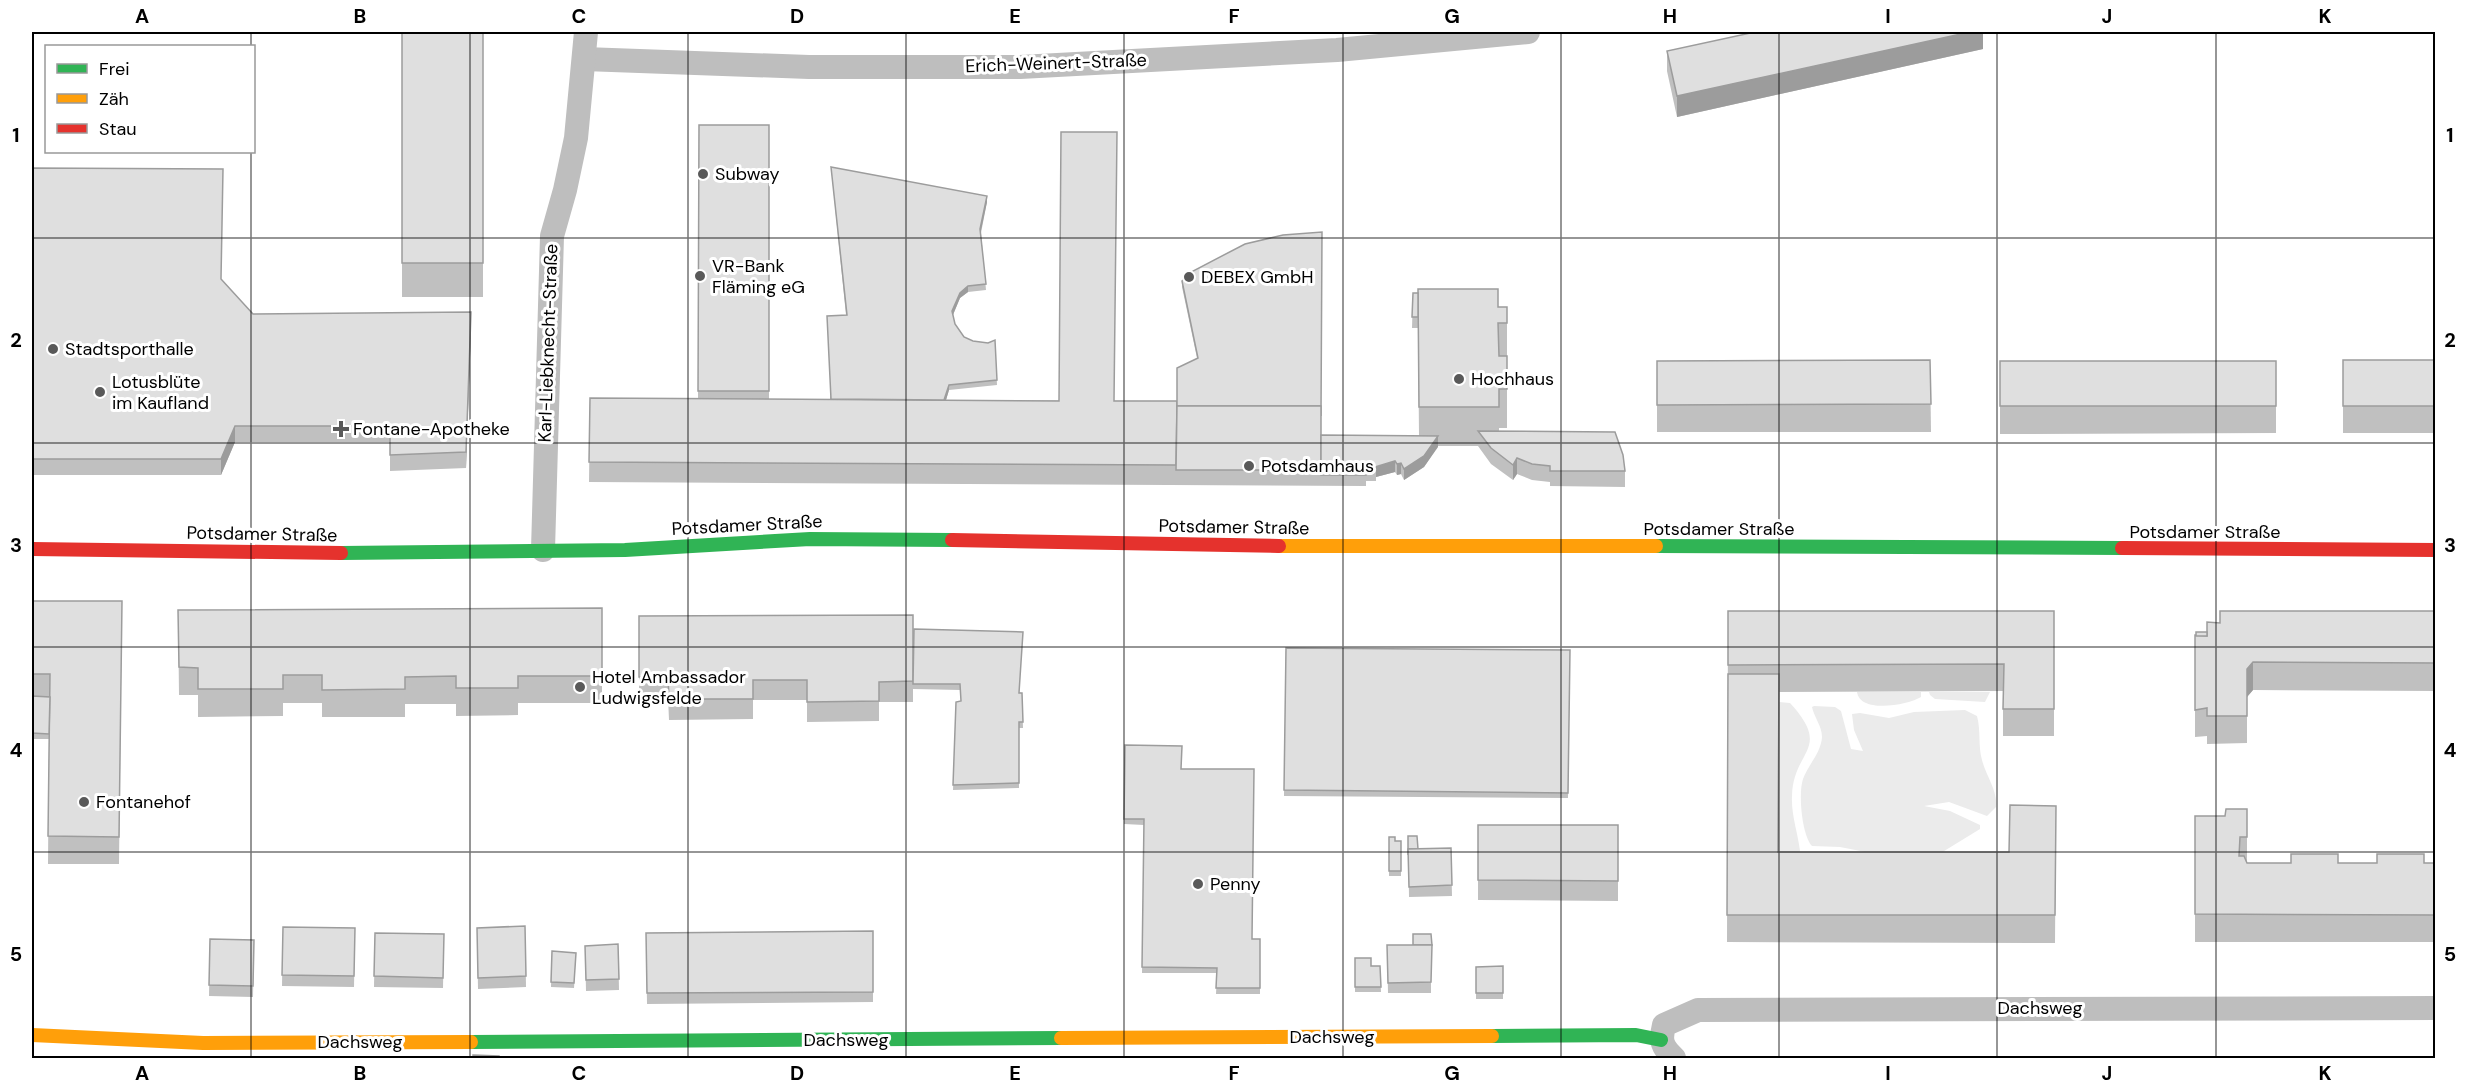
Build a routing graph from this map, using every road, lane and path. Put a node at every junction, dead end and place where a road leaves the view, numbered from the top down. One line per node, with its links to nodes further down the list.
1 (586, 32): 3 (street, Karl-Liebknecht-Straße)
2 (1528, 32): 3 (street, Erich-Weinert-Straße)
3 (584, 59): 5 (street, Karl-Liebknecht-Straße)
4 (32, 549): 5 (main road, Potsdamer Straße)
5 (543, 550): 6 (main road, Potsdamer Straße)
6 (2436, 550)
7 (2436, 1008): 9 (street, Dachsweg)
8 (32, 1035): 10 (main road, Dachsweg)
9 (1667, 1049): 10 (main road, Dachsweg)
10 (208, 1051)

